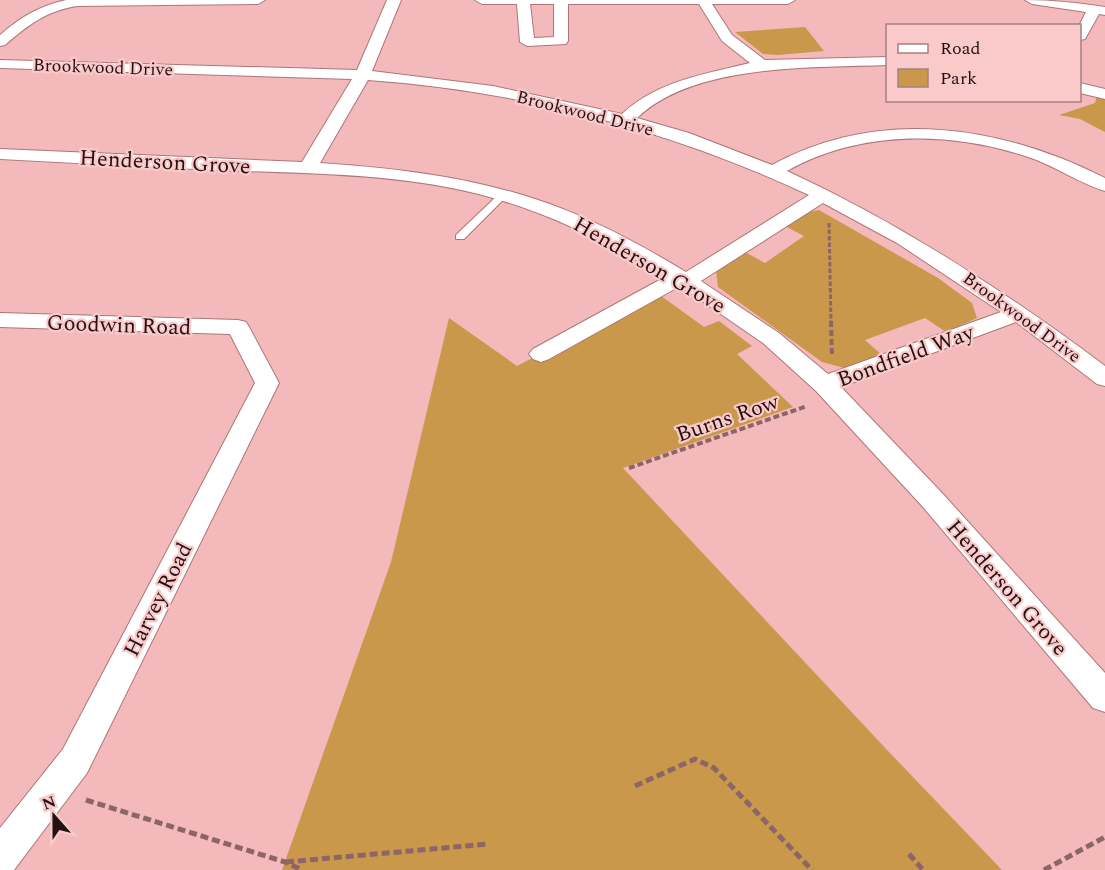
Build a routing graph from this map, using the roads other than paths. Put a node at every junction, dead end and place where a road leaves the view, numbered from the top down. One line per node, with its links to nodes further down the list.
1 (258, 0): 11 (street)
2 (394, 0): 15 (street)
3 (482, 0): 7 (street)
4 (703, 0): 5 (street); 8 (street); 14 (street)
5 (788, 0)
6 (1032, 0): 9 (street)
7 (523, 1): 8 (street); 8 (street)
8 (561, 1)
9 (1100, 10): 10 (street)
10 (1081, 35)
11 (0, 42)
12 (886, 61): 14 (street)
13 (0, 64): 15 (street, Brookwood Drive)
14 (762, 65): 18 (street)
15 (362, 76): 18 (street, Brookwood Drive); 21 (street)
16 (1081, 88): 17 (street)
17 (1105, 94)
18 (625, 120): 23 (street, Brookwood Drive)
19 (0, 154): 21 (street, Henderson Grove)
20 (1105, 162): 22 (street)
21 (308, 168): 25 (street, Henderson Grove)
22 (1079, 170): 23 (street); 24 (street)
23 (774, 171): 26 (street, Brookwood Drive)
24 (1105, 184)
25 (502, 195): 27 (lane); 28 (street, Henderson Grove)
26 (825, 197): 28 (street); 29 (street, Brookwood Drive)
27 (460, 237)
28 (683, 279): 32 (street); 35 (street, Henderson Grove)
29 (1019, 313): 33 (street, Brookwood Drive); 35 (street, Bondfield Way)
30 (0, 320): 31 (street, Goodwin Road)
31 (238, 327): 37 (street, Harvey Road)
32 (541, 354)
33 (1094, 357): 34 (street, Brookwood Drive)
34 (1105, 378)
35 (831, 388): 36 (street, Henderson Grove)
36 (1105, 697)
37 (0, 858)

